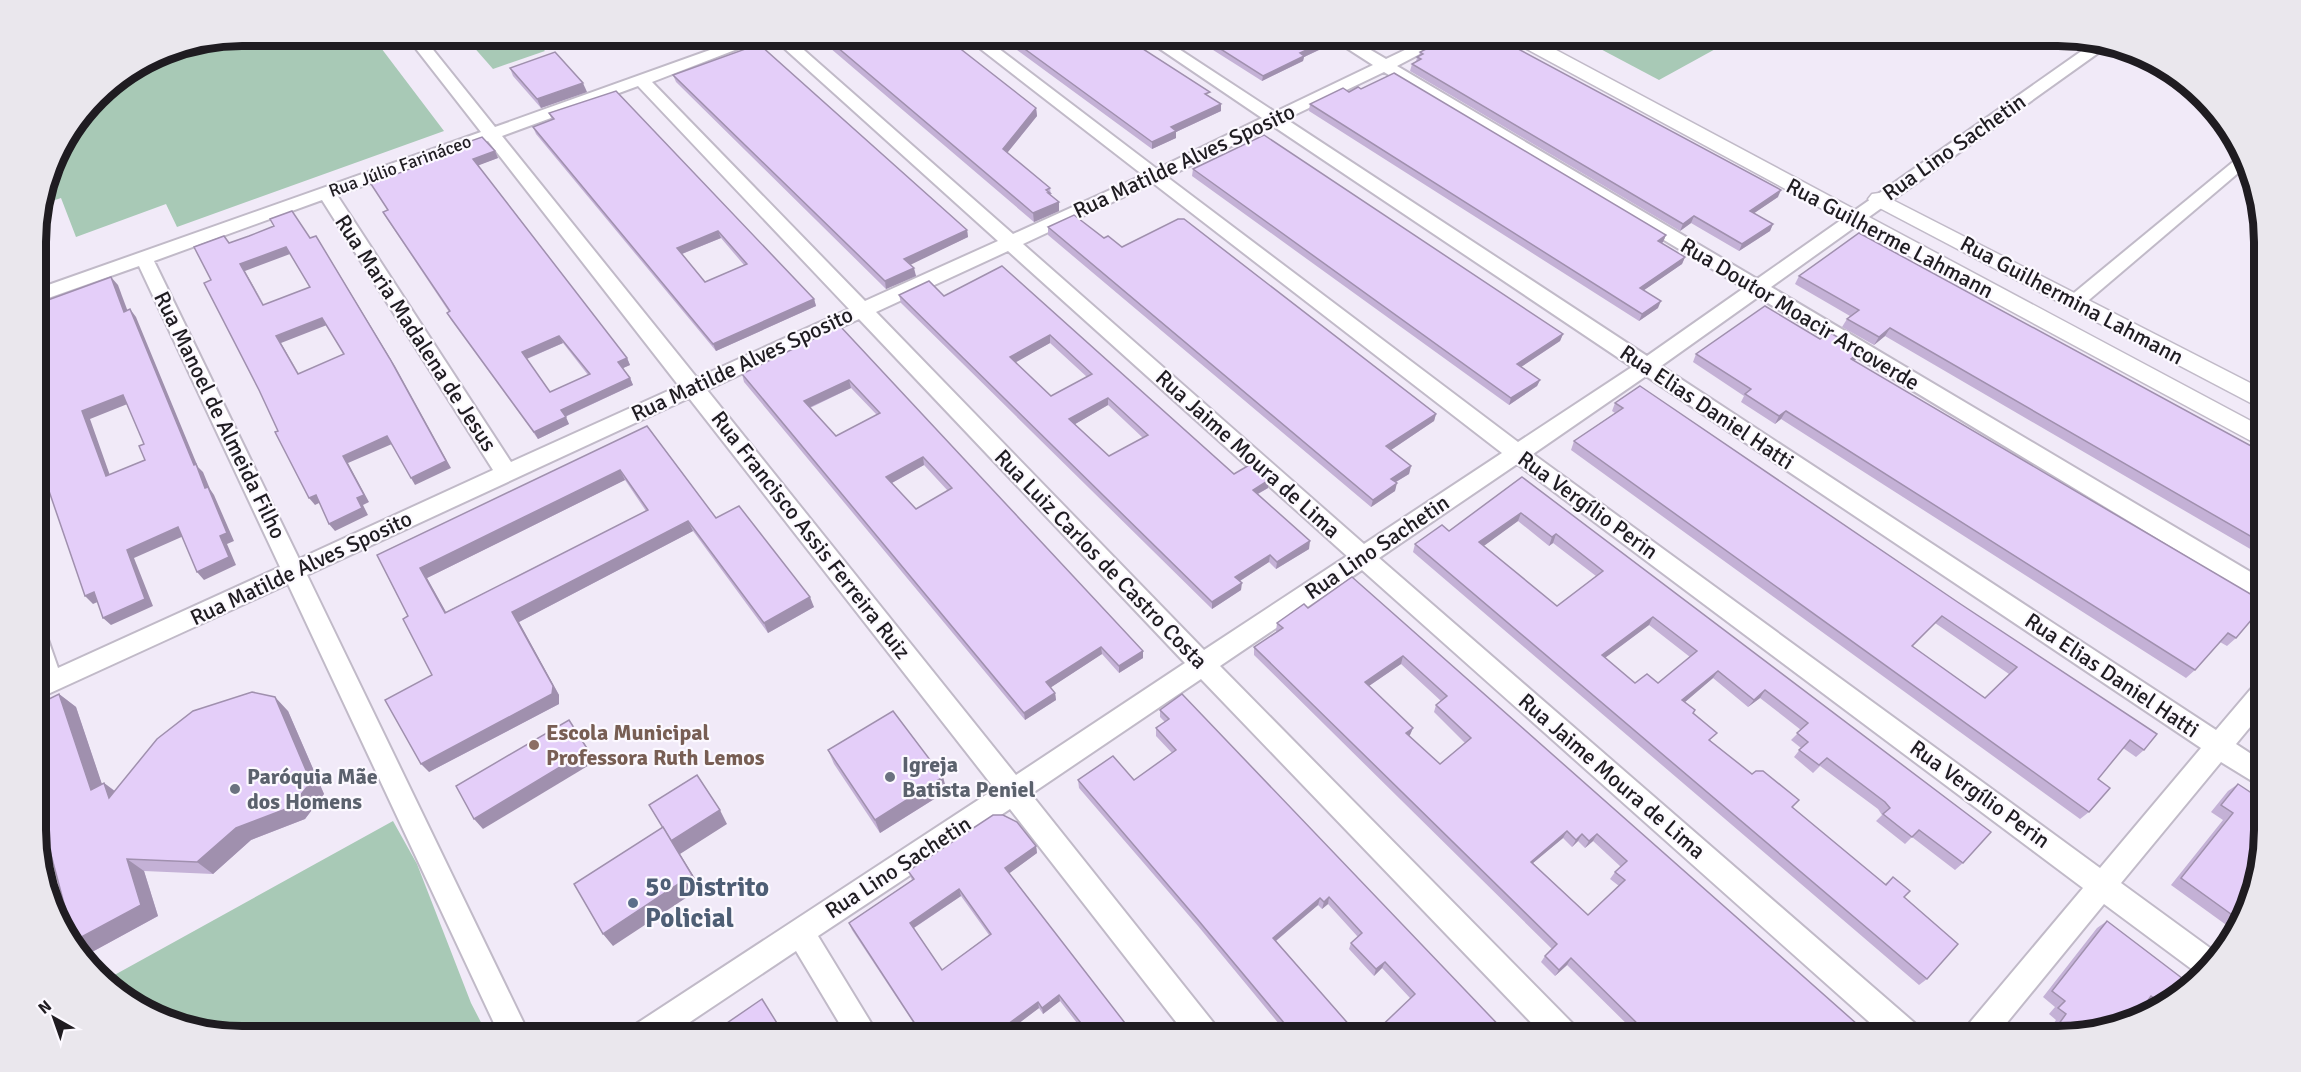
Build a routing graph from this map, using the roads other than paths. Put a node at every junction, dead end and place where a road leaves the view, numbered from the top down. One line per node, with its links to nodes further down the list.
1 (1165, 46): 12 (street, Rua Elias Daniel Hatti)
2 (1354, 46): 10 (street, Rua Doutor Moacir Arcoverde)
3 (1425, 46): 10 (street, Rua Matilde Alves Sposito)
4 (1535, 46): 18 (street, Rua Guilherme Lahmann)
5 (423, 47): 13 (street, Rua Francisco Assis Ferreira Ruiz)
6 (734, 47): 11 (street, Rua Júlio Farináceo)
7 (791, 47): 19 (street, Rua Jaime Moura de Lima)
8 (986, 47): 15 (street, Rua Vergílio Perin)
9 (2093, 50): 17 (street, Rua Lino Sachetin)
10 (1387, 65): 12 (street, Rua Matilde Alves Sposito); 21 (street, Rua Doutor Moacir Arcoverde)
11 (639, 80): 13 (street, Rua Júlio Farináceo); 24 (street, Rua Luiz Carlos de Castro Costa)
12 (1273, 118): 15 (street, Rua Matilde Alves Sposito); 25 (street, Rua Elias Daniel Hatti)
13 (491, 133): 16 (street, Rua Júlio Farináceo); 26 (street, Rua Francisco Assis Ferreira Ruiz)
14 (2238, 164): 23 (street)
15 (1153, 177): 19 (street, Rua Matilde Alves Sposito); 29 (street, Rua Vergílio Perin)
16 (326, 192): 20 (street, Rua Júlio Farináceo); 30 (street, Rua Maria Madalena de Jesus)
17 (1879, 199): 18 (street, Rua Lino Sachetin); 23 (street, Rua Guilhermina Lahmann)
18 (1853, 218): 21 (street, Rua Lino Sachetin); 28 (street, Rua Guilherme Lahmann)
19 (1011, 242): 24 (street, Rua Matilde Alves Sposito); 31 (street, Rua Jaime Moura de Lima)
20 (144, 258): 22 (street, Rua Júlio Farináceo); 32 (street, Rua Manoel de Almeida Filho)
21 (1755, 287): 25 (street, Rua Lino Sachetin); 33 (street, Rua Doutor Moacir Arcoverde)
22 (47, 292)
23 (2076, 301): 27 (street, Rua Guilhermina Lahmann)
24 (863, 309): 26 (street, Rua Matilde Alves Sposito); 34 (street, Rua Luiz Carlos de Castro Costa)
25 (1646, 367): 29 (street, Rua Lino Sachetin); 37 (street, Rua Elias Daniel Hatti)
26 (694, 387): 30 (street, Rua Matilde Alves Sposito); 39 (street, Rua Francisco Assis Ferreira Ruiz)
27 (2254, 395)
28 (2254, 435)
29 (1517, 453): 31 (street, Rua Lino Sachetin); 40 (street, Rua Vergílio Perin)
30 (507, 474): 32 (street, Rua Matilde Alves Sposito)
31 (1363, 557): 34 (street, Rua Lino Sachetin); 45 (street, Rua Jaime Moura de Lima)
32 (295, 572): 35 (street, Rua Matilde Alves Sposito); 47 (street, Rua Manoel de Almeida Filho)
33 (2254, 585)
34 (1203, 665): 39 (street, Rua Lino Sachetin); 44 (street, Rua Luiz Carlos de Castro Costa)
35 (46, 686)
36 (2254, 703): 37 (street)
37 (2219, 746): 38 (street, Rua Elias Daniel Hatti); 40 (street)
38 (2254, 770)
39 (1014, 792): 41 (street, Rua Lino Sachetin); 43 (street, Rua Francisco Assis Ferreira Ruiz)
40 (2102, 884): 42 (street, Rua Vergílio Perin); 46 (street)
41 (800, 931): 48 (street, Rua Lino Sachetin); 49 (street)
42 (2204, 961)
43 (1198, 1025)
44 (1555, 1025)
45 (1896, 1025)
46 (1986, 1025)
47 (510, 1026)
48 (658, 1026)
49 (858, 1026)

